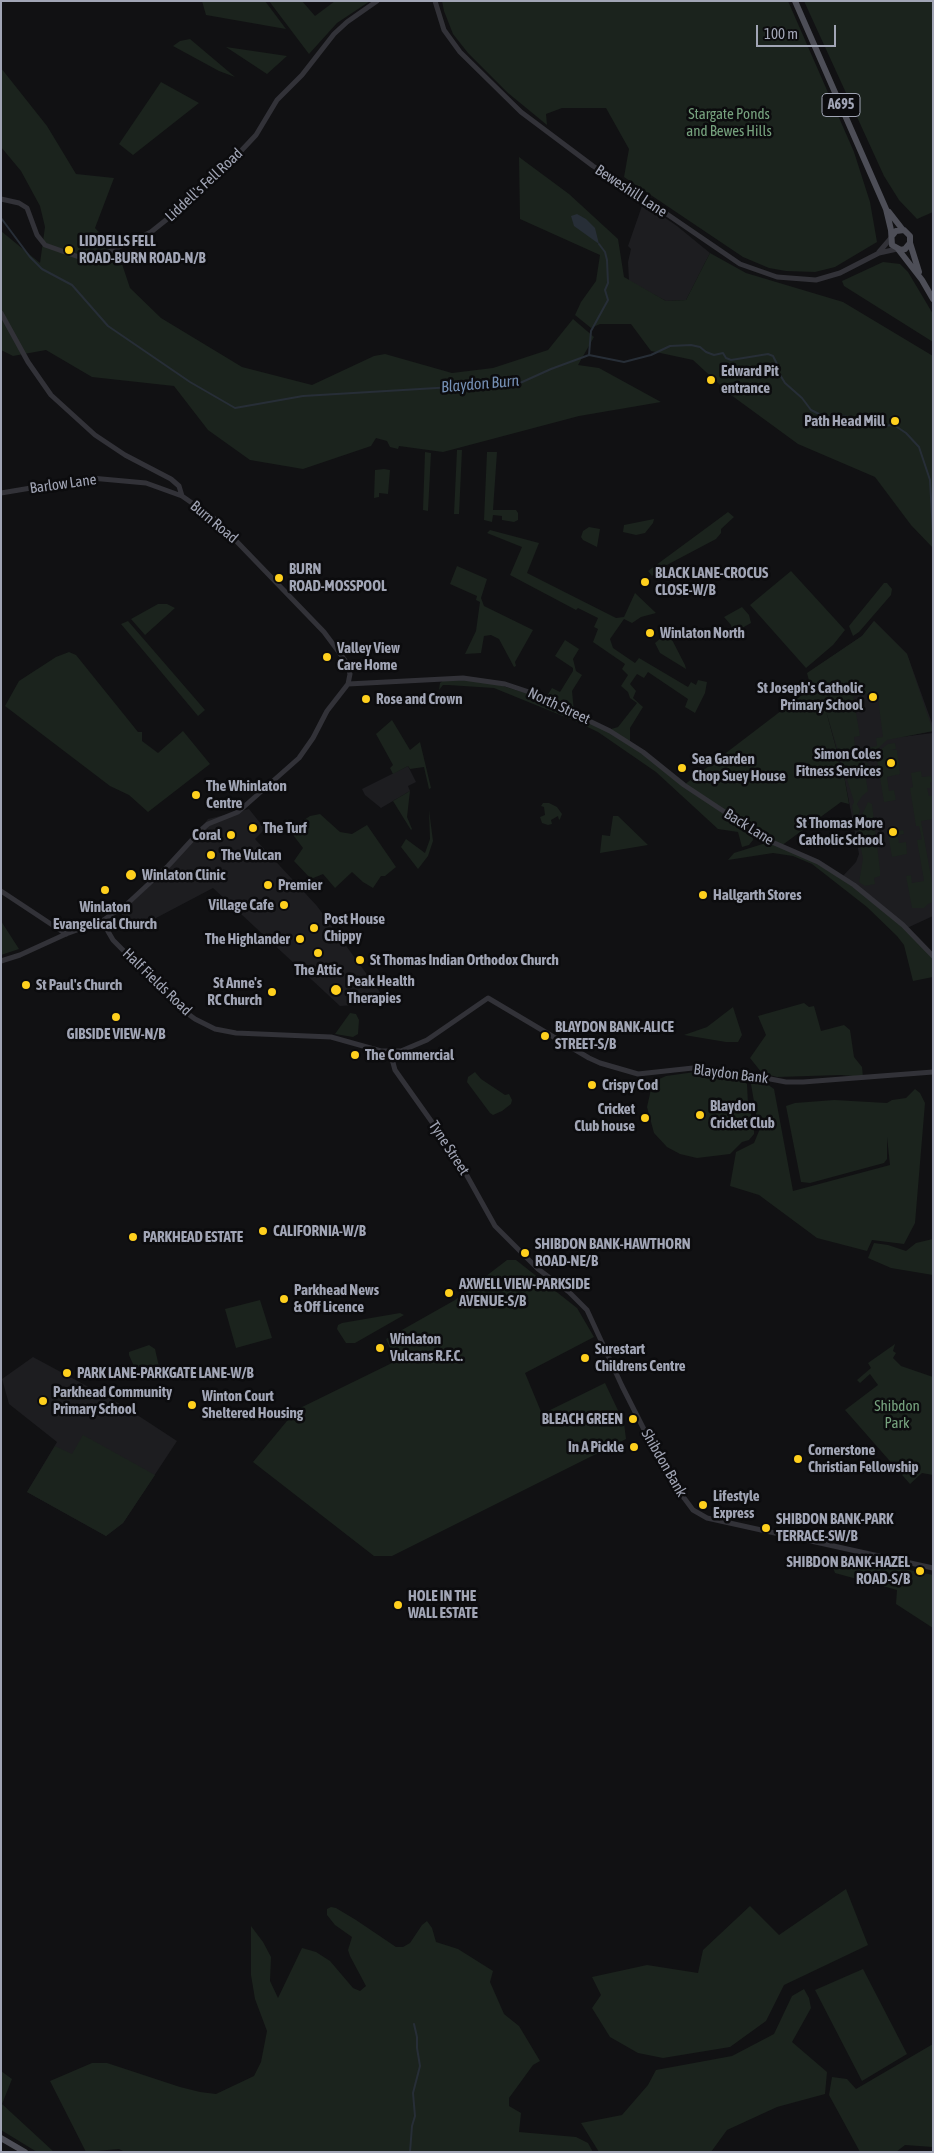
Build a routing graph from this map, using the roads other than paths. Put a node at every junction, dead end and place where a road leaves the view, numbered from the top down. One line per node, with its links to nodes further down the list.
1 (377, 1): 4 (street, Liddell's Fell Road)
2 (435, 1): 10 (street, Beweshill Lane)
3 (795, 1): 5 (main road, A695)
4 (1, 200)
5 (886, 209): 6 (main road, A695); 7 (main road, A695)
6 (903, 230): 7 (main road); 8 (main road, A695)
7 (891, 237): 9 (main road, A695); 10 (street, Beweshill Lane)
8 (910, 244): 9 (main road); 11 (main road, A695)
9 (898, 249): 10 (street, Beweshill Lane); 11 (main road, A695)
10 (879, 253)
11 (922, 280): 12 (main road, A695)
12 (933, 299)
13 (1, 313): 15 (street, Burn Road)
14 (1, 493): 15 (street, Barlow Lane)
15 (182, 496): 16 (street, Burn Road)
16 (348, 684): 17 (street, North Street); 19 (street)
17 (684, 785): 21 (street, Back Lane)
18 (1, 891): 20 (street)
19 (102, 921): 20 (street); 23 (street, Half Fields Road)
20 (66, 934): 22 (street)
21 (933, 956)
22 (1, 961)
23 (393, 1052): 24 (street, Blaydon Bank); 25 (street, Tyne Street)
24 (933, 1072)
25 (510, 1243): 26 (street, Shibdon Bank)
26 (933, 1568)
27 (1, 2138): 28 (main road)
28 (24, 2152)

